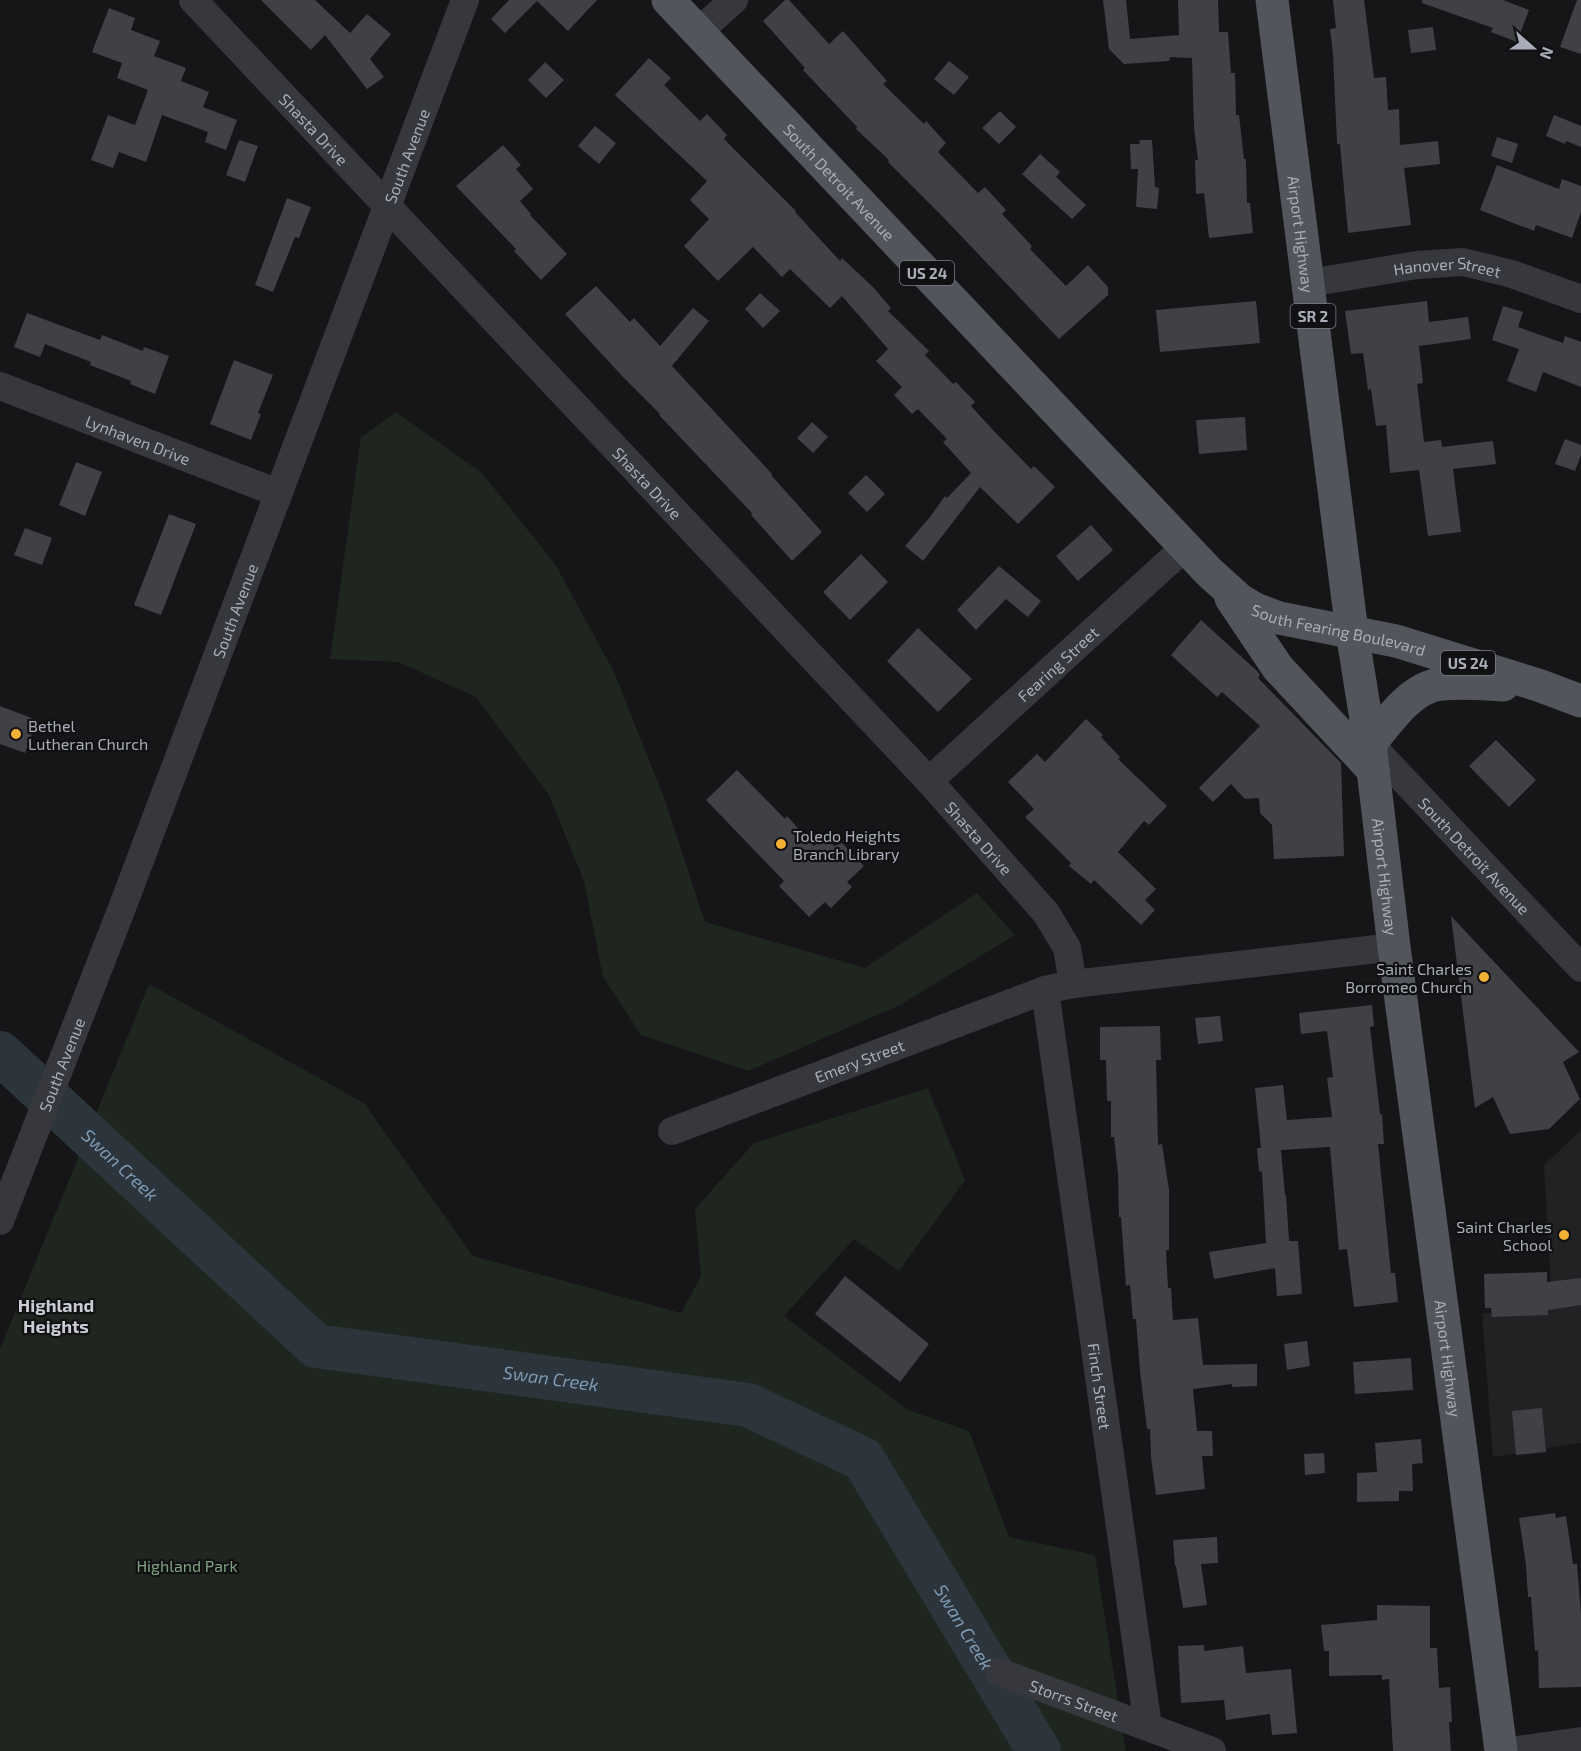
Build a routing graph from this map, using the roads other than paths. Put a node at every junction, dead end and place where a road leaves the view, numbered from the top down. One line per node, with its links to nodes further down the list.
1 (193, 0): 7 (street, Shasta Drive)
2 (465, 0): 7 (street, South Avenue)
3 (668, 0): 6 (main road, South Detroit Avenue / US 24)
4 (734, 0): 6 (street)
5 (1272, 0): 8 (main road, Airport Highway / SR 2)
6 (699, 32): 12 (main road, South Detroit Avenue / US 24)
7 (386, 205): 11 (street, South Avenue); 18 (street, Shasta Drive)
8 (1309, 283): 9 (street, Hanover Street); 14 (main road, Airport Highway / SR 2)
9 (1581, 299)
10 (0, 386): 11 (street, Lynhaven Drive)
11 (278, 493): 23 (street, South Avenue)
12 (1185, 547): 13 (main road, South Fearing Boulevard / US 24); 18 (street, Fearing Street)
13 (1223, 587): 14 (main road, South Fearing Boulevard / US 24); 17 (main road)
14 (1352, 632): 15 (main road, South Fearing Boulevard / US 24); 17 (main road, Airport Highway / SR 2)
15 (1538, 685): 16 (main road, South Fearing Boulevard / US 24); 17 (main road)
16 (1581, 701)
17 (1371, 757): 19 (main road, Airport Highway / SR 2); 20 (street, South Detroit Avenue)
18 (929, 781): 21 (street, Shasta Drive)
19 (1394, 947): 21 (street); 28 (main road, Airport Highway / SR 2)
20 (1581, 968)
21 (1059, 987): 22 (street, Emery Street); 25 (street, Finch Street)
22 (672, 1131)
23 (0, 1221)
24 (999, 1672): 25 (street, Storrs Street)
25 (1148, 1727): 27 (street)
26 (1581, 1741): 29 (street)
27 (1201, 1749)
28 (1500, 1751)
29 (1510, 1751)

